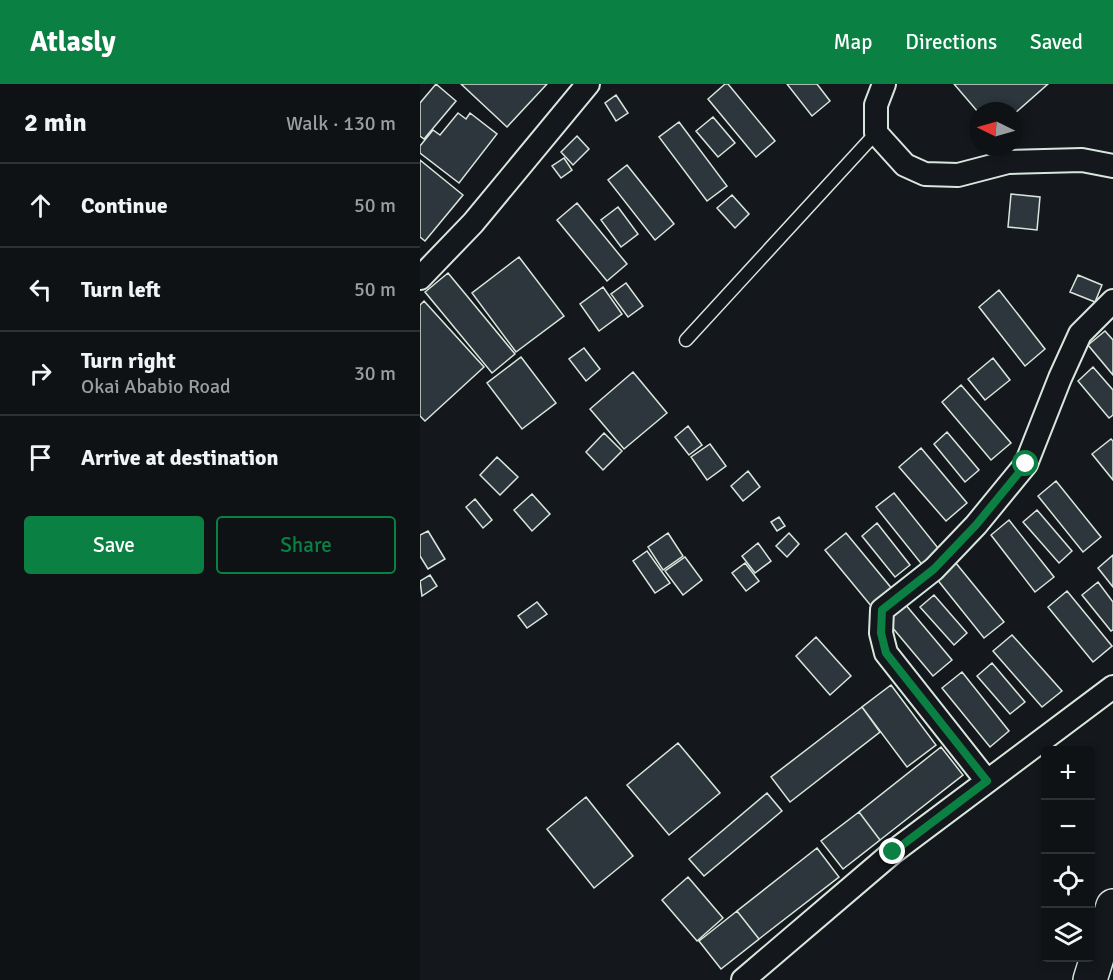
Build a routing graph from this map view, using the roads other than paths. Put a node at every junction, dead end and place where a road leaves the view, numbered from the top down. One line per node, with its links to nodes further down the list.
1 (588, 84): 5 (street)
2 (884, 84): 3 (street)
3 (876, 133): 4 (street); 7 (lane)
4 (1113, 166)
5 (420, 279)
6 (1113, 301): 9 (street)
7 (686, 340)
8 (1113, 687): 9 (street)
9 (987, 781): 11 (street)
10 (1113, 906): 12 (main road)
11 (743, 980)
12 (1090, 980)

